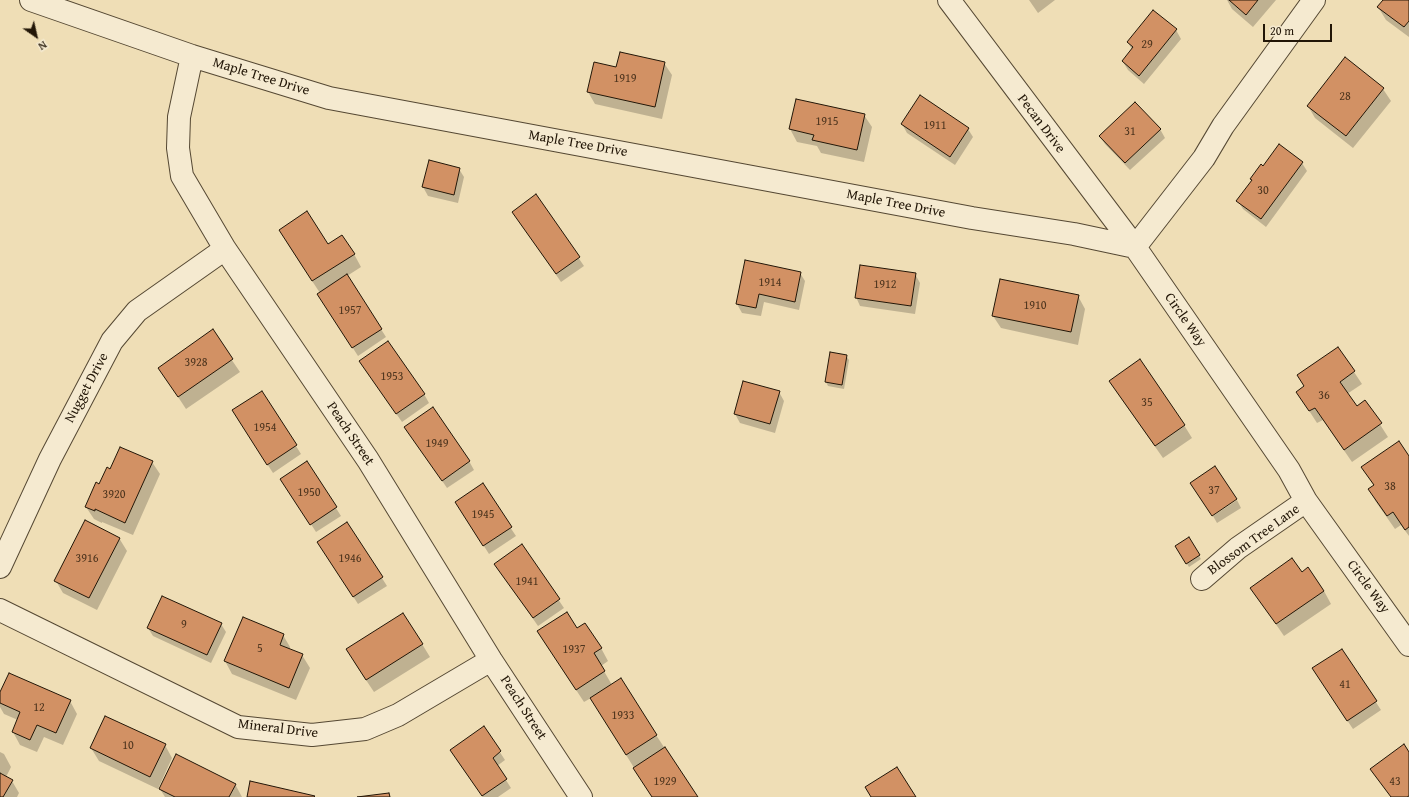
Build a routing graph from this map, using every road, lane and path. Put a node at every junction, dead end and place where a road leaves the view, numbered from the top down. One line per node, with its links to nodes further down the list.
1 (31, 0): 4 (street, Maple Tree Drive)
2 (948, 0): 5 (street, Pecan Drive)
3 (1314, 0): 5 (street)
4 (192, 56): 5 (street, Maple Tree Drive); 6 (street, Peach Street)
5 (1135, 248): 7 (street, Circle Way)
6 (224, 249): 8 (street, Nugget Drive); 12 (street, Peach Street)
7 (1306, 501): 9 (street, Blossom Tree Lane); 11 (street, Circle Way)
8 (0, 567)
9 (1202, 579)
10 (0, 610): 12 (street, Mineral Drive)
11 (1409, 645)
12 (491, 660): 13 (street, Peach Street)
13 (581, 797)

